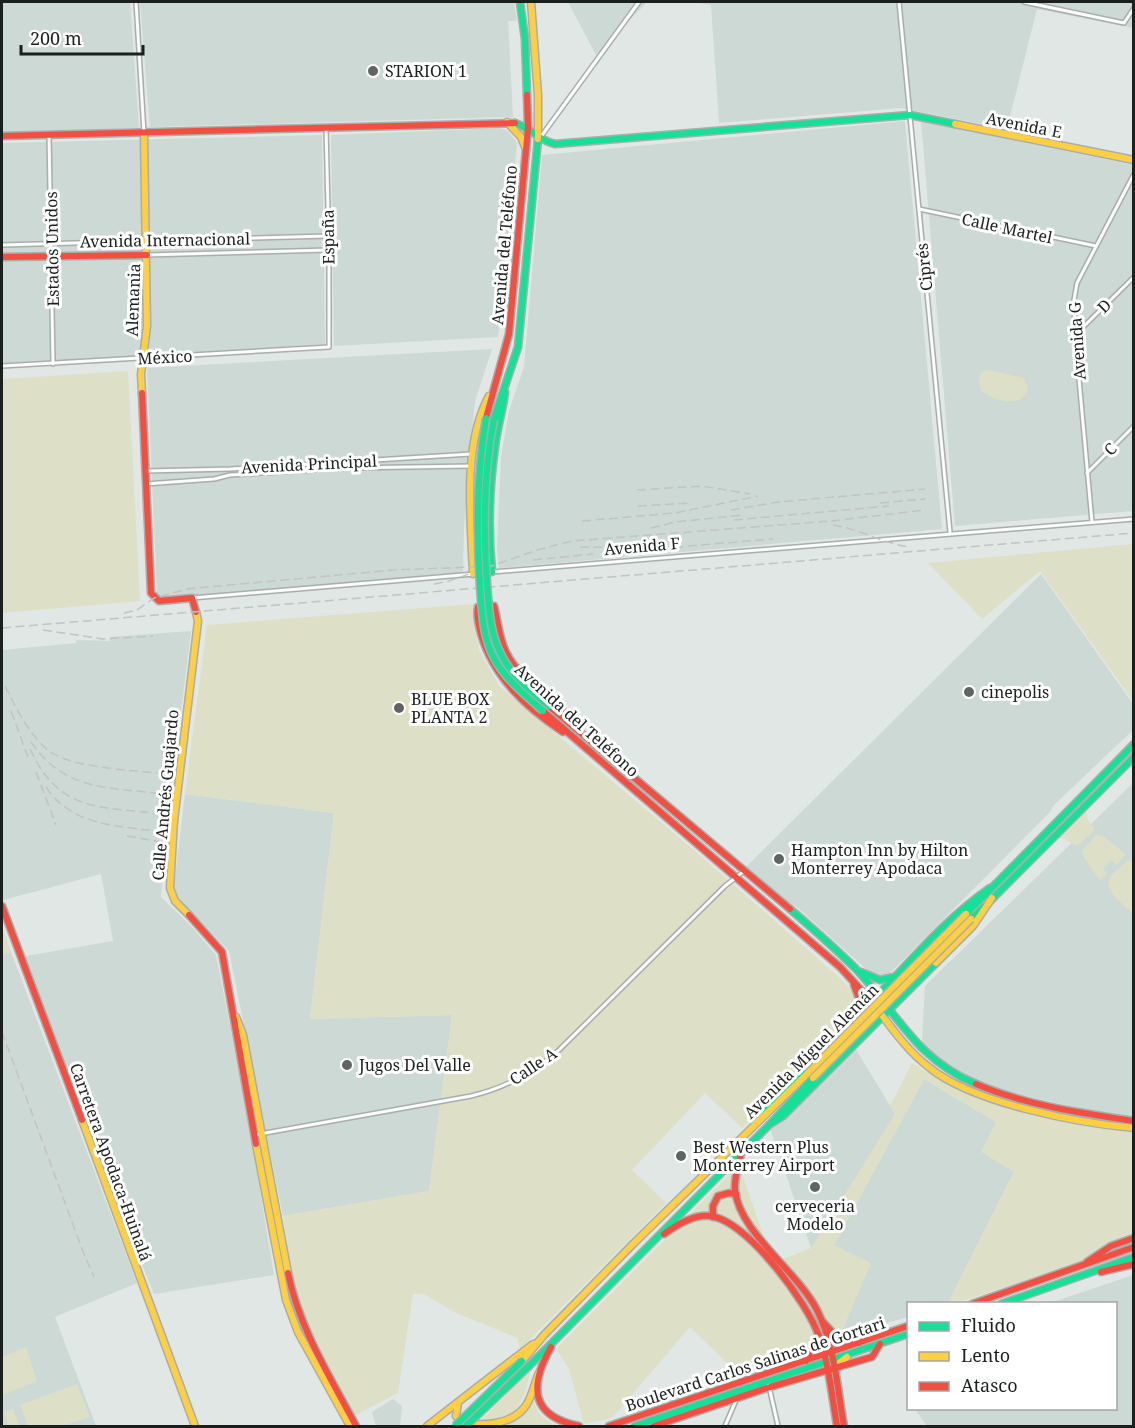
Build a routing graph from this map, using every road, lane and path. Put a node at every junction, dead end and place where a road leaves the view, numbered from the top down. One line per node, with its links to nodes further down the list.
1 (136, 2): 12 (street, Alemania)
2 (520, 2): 11 (main road, Avenida del Teléfono)
3 (531, 2): 15 (main road, Avenida del Teléfono)
4 (639, 2): 15 (street)
5 (899, 2): 8 (street, Ciprés)
6 (1024, 2): 7 (street)
7 (1134, 8)
8 (910, 115): 15 (main road, Avenida E); 17 (main road, Avenida E); 19 (street, Ciprés)
9 (507, 122): 10 (main road); 11 (main road); 16 (main road)
10 (326, 128): 12 (main road); 20 (street, España)
11 (528, 128): 15 (main road); 16 (main road, Avenida del Teléfono)
12 (144, 133): 13 (main road); 21 (main road, Alemania)
13 (50, 134): 14 (main road); 22 (street, Estados Unidos)
14 (2, 136)
15 (539, 137): 35 (main road, Avenida del Teléfono)
16 (526, 150): 36 (main road, Avenida del Teléfono)
17 (1134, 160)
18 (1134, 174): 24 (street, Avenida G)
19 (919, 209): 24 (street, Calle Martel); 45 (street, Ciprés)
20 (328, 236): 21 (street, Avenida Internacional); 25 (street, España)
21 (147, 241): 22 (street, Avenida Internacional); 26 (main road, Alemania)
22 (52, 244): 23 (street, Avenida Internacional); 27 (street, Estados Unidos)
23 (2, 245)
24 (1096, 246): 30 (street, Avenida G)
25 (329, 250): 26 (street, Avenida Internacional); 31 (street, España)
26 (147, 255): 27 (main road, Avenida Internacional); 32 (main road, Alemania)
27 (52, 256): 28 (main road, Avenida Internacional); 33 (street, Estados Unidos)
28 (2, 257)
29 (1134, 277): 30 (street, D)
30 (1075, 335): 41 (street, Avenida G)
31 (329, 347): 32 (street, México)
32 (142, 359): 33 (street, México); 40 (main road, Alemania)
33 (54, 364): 34 (street, México)
34 (2, 366)
35 (505, 386): 46 (main road); 52 (main road, Avenida del Teléfono, bridge)
36 (492, 392): 38 (main road); 53 (main road, Avenida del Teléfono, bridge)
37 (1134, 426): 41 (street, C)
38 (473, 454): 39 (main road); 40 (street, Avenida Principal)
39 (472, 466): 42 (street, Avenida Principal); 47 (main road)
40 (145, 471): 42 (main road, Alemania)
41 (1087, 473): 44 (street, Avenida G)
42 (146, 484): 50 (main road, Alemania)
43 (1134, 519): 44 (street, Avenida F)
44 (1092, 522): 45 (street, Avenida F)
45 (950, 532): 48 (street, Avenida F)
46 (490, 544): 47 (main road); 48 (main road)
47 (471, 546): 49 (main road)
48 (492, 572): 49 (street, Avenida F)
49 (473, 574): 51 (street, Avenida F)
50 (154, 598): 51 (main road, Avenida F)
51 (192, 598): 79 (main road, Calle Andrés Guajardo)
52 (582, 732): 53 (main road); 56 (main road, Avenida del Teléfono)
53 (576, 739): 57 (main road, Avenida del Teléfono)
54 (1134, 744): 58 (main road, Avenida Miguel Alemán)
55 (1134, 757): 59 (main road, Avenida Miguel Alemán)
56 (745, 870): 57 (street, Calle A); 64 (main road, Avenida del Teléfono)
57 (736, 877): 63 (main road, Avenida del Teléfono); 79 (street, Calle A)
58 (990, 888): 62 (main road, Avenida Miguel Alemán); 65 (main road)
59 (992, 898): 62 (main road, Avenida Miguel Alemán); 68 (main road)
60 (2, 906): 111 (main road, Carretera Apodaca-Huinalá)
61 (2, 913): 111 (main road)
62 (969, 917): 75 (main road, Avenida Miguel Alemán, bridge); 77 (main road, Avenida Miguel Alemán, bridge)
63 (840, 967): 69 (main road, Avenida del Teléfono); 71 (main road)
64 (856, 969): 65 (main road); 67 (main road, Avenida del Teléfono)
65 (896, 976): 66 (main road)
66 (890, 982): 67 (main road); 68 (main road)
67 (878, 995): 69 (main road); 70 (main road, Avenida del Teléfono)
68 (904, 997): 70 (main road)
69 (872, 1002): 71 (main road); 72 (main road, Avenida del Teléfono)
70 (889, 1011): 72 (main road); 76 (main road, Avenida del Teléfono)
71 (856, 1016): 73 (main road)
72 (883, 1017): 74 (main road); 78 (main road, Avenida del Teléfono)
73 (849, 1023): 74 (main road); 75 (main road)
74 (862, 1037): 77 (main road)
75 (762, 1118): 95 (main road, Avenida Miguel Alemán)
76 (1134, 1120)
77 (769, 1125): 80 (main road, Avenida Miguel Alemán)
78 (1134, 1128)
79 (258, 1134): 110 (main road, Calle Andrés Guajardo)
80 (741, 1153): 81 (main road); 84 (main road, Avenida Miguel Alemán)
81 (736, 1194): 82 (main road); 92 (main road)
82 (713, 1217): 84 (main road); 96 (main road)
83 (1134, 1238): 87 (main road)
84 (646, 1248): 94 (main road, Avenida Miguel Alemán)
85 (1134, 1248): 87 (main road)
86 (1134, 1257): 89 (main road)
87 (1084, 1264): 90 (main road)
88 (1134, 1264): 89 (main road)
89 (1088, 1274): 91 (main road)
90 (978, 1302)
91 (1007, 1302)
92 (823, 1322): 98 (main road); 100 (main road)
93 (907, 1327): 98 (main road, Boulevard Carlos Salinas de Gortari)
94 (561, 1334): 103 (main road); 109 (main road, Avenida Miguel Alemán, bridge)
95 (544, 1335): 108 (main road); 113 (main road, Avenida Miguel Alemán, bridge)
96 (818, 1335): 101 (main road); 102 (main road)
97 (907, 1335): 99 (main road, Boulevard Carlos Salinas de Gortari)
98 (860, 1343): 100 (main road, Boulevard Carlos Salinas de Gortari)
99 (880, 1344): 100 (main road, Boulevard Carlos Salinas de Gortari); 100 (main road)
100 (833, 1360): 102 (main road); 102 (main road, Boulevard Carlos Salinas de Gortari); 123 (main road)
101 (806, 1362): 102 (main road, Boulevard Carlos Salinas de Gortari); 117 (main road, Boulevard Carlos Salinas de Gortari)
102 (825, 1363): 104 (main road); 105 (main road); 106 (main road, Boulevard Carlos Salinas de Gortari)
103 (538, 1373): 108 (main road); 116 (main road)
104 (811, 1374): 105 (main road); 106 (main road)
105 (829, 1383): 122 (main road)
106 (769, 1384): 107 (main road, Boulevard Carlos Salinas de Gortari); 121 (street)
107 (736, 1394): 118 (main road, Boulevard Carlos Salinas de Gortari); 119 (main road); 120 (street)
108 (458, 1402): 112 (main road)
109 (484, 1409): 114 (main road, Avenida Miguel Alemán, bridge); 115 (main road, bridge)
110 (350, 1425)
111 (193, 1426)
112 (427, 1426)
113 (455, 1426)
114 (466, 1426)
115 (473, 1426)
116 (579, 1426)
117 (609, 1426)
118 (635, 1426)
119 (654, 1426)
120 (725, 1426)
121 (778, 1426)
122 (837, 1426)
123 (844, 1426)

